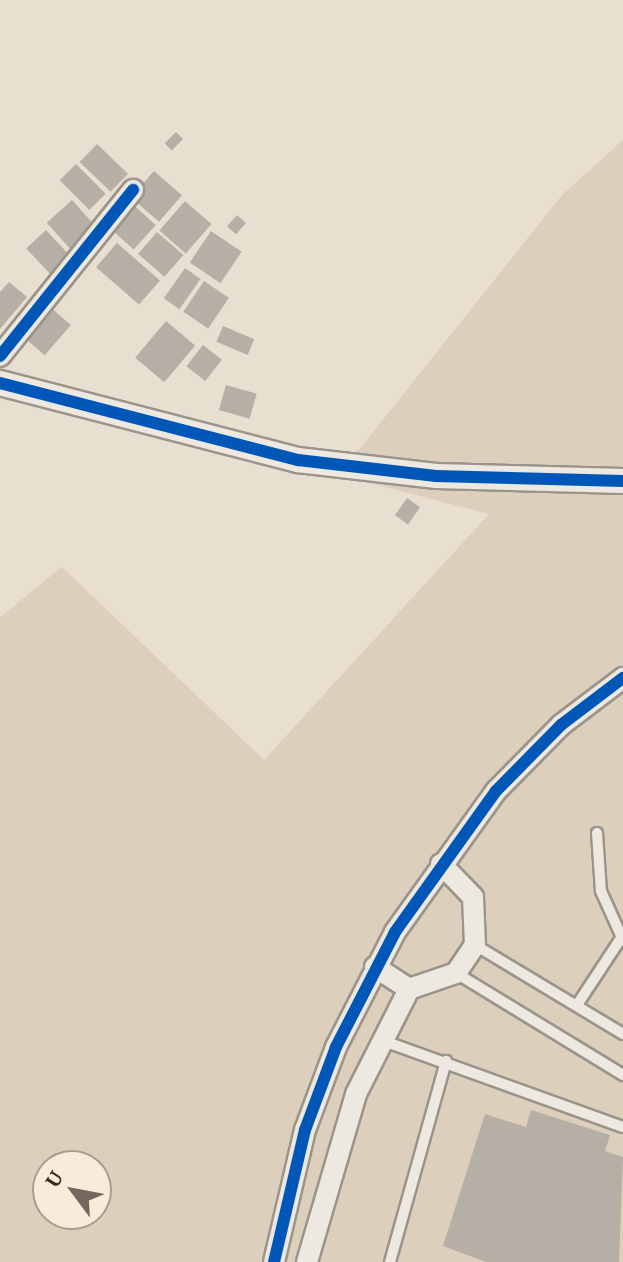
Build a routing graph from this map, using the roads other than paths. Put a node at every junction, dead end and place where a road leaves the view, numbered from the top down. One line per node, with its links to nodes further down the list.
1 (133, 190): 2 (street)
2 (0, 356)
3 (0, 383): 4 (street)
4 (623, 481)
5 (623, 678): 7 (street)
6 (597, 833): 8 (lane)
7 (441, 864): 9 (street); 10 (street)
8 (622, 939): 13 (lane)
9 (475, 945): 11 (street); 13 (lane)
10 (375, 967): 12 (street); 19 (street)
11 (456, 973): 12 (street); 17 (lane)
12 (409, 989): 15 (street)
13 (577, 1005): 14 (lane)
14 (623, 1034)
15 (381, 1040): 16 (lane); 20 (street)
16 (446, 1061): 18 (lane); 21 (lane)
17 (623, 1075)
18 (623, 1127)
19 (274, 1262)
20 (307, 1262)
21 (390, 1262)

